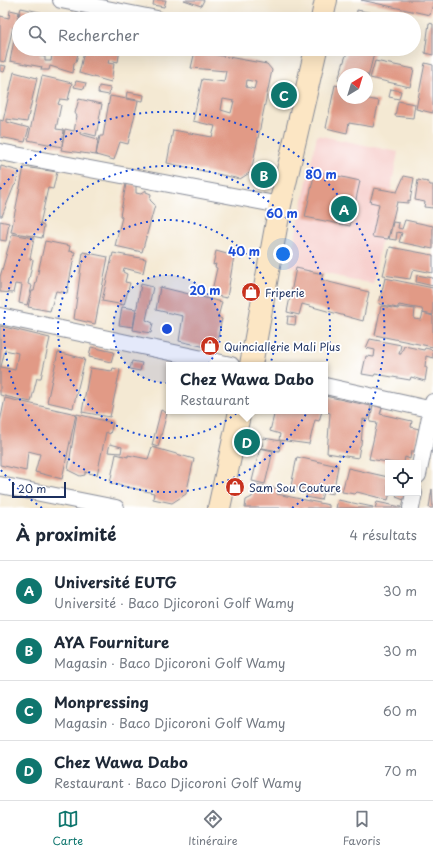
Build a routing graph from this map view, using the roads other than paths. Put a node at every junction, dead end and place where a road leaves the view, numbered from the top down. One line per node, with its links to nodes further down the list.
1 (61, 0): 3 (street)
2 (326, 0): 4 (street)
3 (121, 12)
4 (323, 12)
5 (312, 56): 7 (street)
6 (0, 152): 7 (street)
7 (280, 205): 10 (street)
8 (0, 316): 9 (street)
9 (216, 362)
10 (251, 362)
11 (328, 387): 12 (street)
12 (432, 407): 14 (street)
13 (239, 414): 18 (street)
14 (421, 460)
15 (0, 485): 17 (street)
16 (413, 496): 19 (street)
17 (116, 508)
18 (219, 508)
19 (411, 508)

